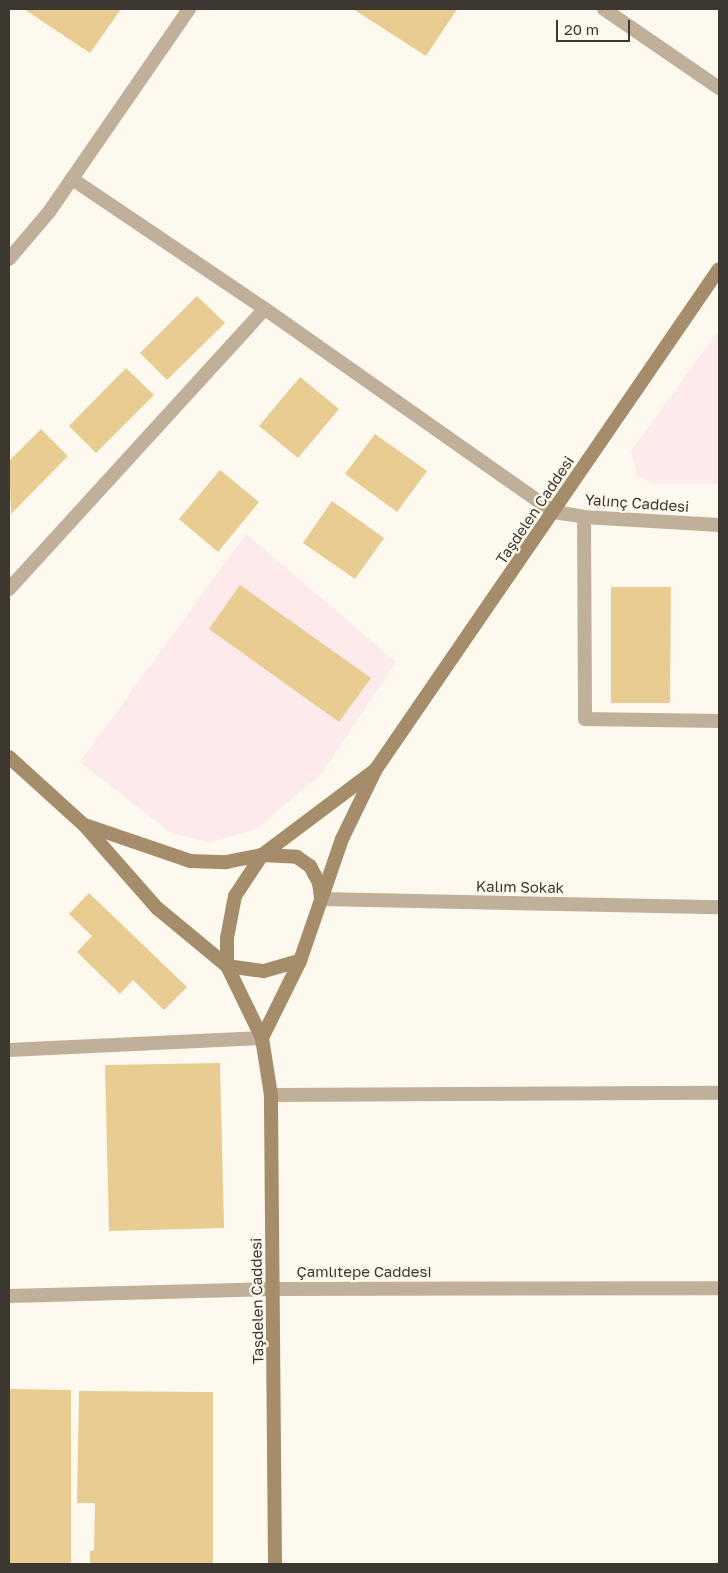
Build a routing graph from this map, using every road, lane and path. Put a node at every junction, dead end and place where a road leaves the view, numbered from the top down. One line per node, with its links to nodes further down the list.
1 (189, 9): 4 (street)
2 (604, 9): 3 (street)
3 (719, 88)
4 (72, 179): 5 (street); 7 (street)
5 (9, 259)
6 (719, 268): 8 (main road, Taşdelen Caddesi)
7 (266, 309): 8 (street); 11 (street)
8 (554, 512): 9 (street, Yalınç Caddesi); 14 (main road, Taşdelen Caddesi)
9 (584, 517): 10 (street, Yalınç Caddesi); 12 (street)
10 (719, 525)
11 (9, 589)
12 (719, 721)
13 (9, 757): 15 (main road)
14 (376, 768): 16 (main road); 17 (main road)
15 (84, 825): 16 (main road); 20 (main road)
16 (262, 855): 17 (main road); 20 (main road)
17 (321, 899): 18 (street, Kalım Sokak); 19 (main road)
18 (719, 907)
19 (300, 961): 20 (main road); 21 (main road)
20 (227, 966): 21 (main road, Taşdelen Caddesi)
21 (262, 1038): 22 (street); 24 (main road, Taşdelen Caddesi)
22 (9, 1050)
23 (719, 1093): 24 (street)
24 (271, 1095): 26 (main road, Taşdelen Caddesi)
25 (719, 1288): 26 (street, Çamlıtepe Caddesi)
26 (273, 1289): 27 (street, Çamlıtepe Caddesi); 28 (main road, Taşdelen Caddesi)
27 (9, 1296)
28 (275, 1564)

